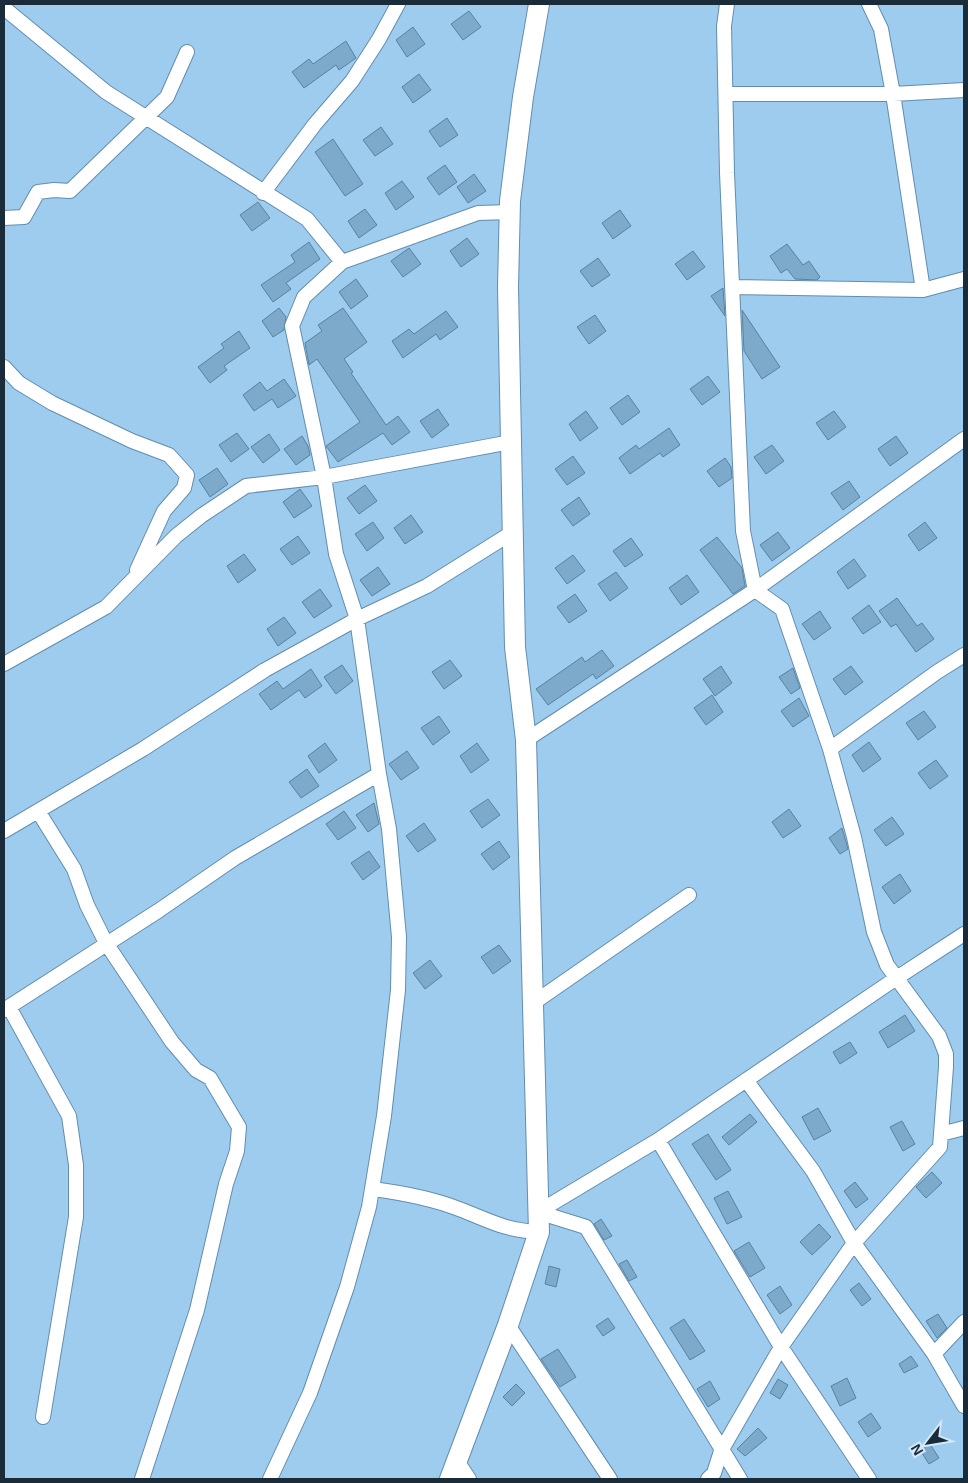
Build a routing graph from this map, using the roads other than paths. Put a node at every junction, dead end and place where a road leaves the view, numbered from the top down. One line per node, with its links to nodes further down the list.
1 (398, 4): 11 (street)
2 (539, 4): 12 (street)
3 (727, 4): 8 (street)
4 (869, 4): 9 (street)
5 (4, 8): 10 (street)
6 (187, 52): 10 (street)
7 (964, 90): 9 (street)
8 (726, 94): 9 (street); 16 (street)
9 (893, 94): 17 (street)
10 (146, 118): 11 (street); 13 (street)
11 (263, 193): 14 (street)
12 (510, 212): 14 (street); 20 (street)
13 (4, 218)
14 (342, 262): 21 (street)
15 (964, 279): 17 (street)
16 (732, 287): 17 (street); 24 (street)
17 (924, 290)
18 (4, 367): 23 (street)
19 (964, 439): 24 (street)
20 (511, 442): 21 (street); 22 (street)
21 (324, 477): 23 (street); 25 (street)
22 (513, 532): 25 (street); 28 (street)
23 (132, 580): 27 (street)
24 (756, 590): 28 (street); 29 (street)
25 (356, 619): 30 (street); 31 (street)
26 (964, 655): 29 (street)
27 (4, 664)
28 (526, 740): 37 (street)
29 (830, 749): 36 (street)
30 (379, 774): 35 (street); 43 (street)
31 (38, 811): 32 (street); 35 (street)
32 (4, 831)
33 (689, 895): 37 (street)
34 (964, 934): 36 (street)
35 (106, 943): 38 (street); 55 (street)
36 (895, 978): 39 (street); 41 (street)
37 (532, 1004): 44 (street)
38 (6, 1008): 52 (street)
39 (746, 1080): 42 (street); 46 (street)
40 (964, 1128): 41 (street)
41 (941, 1134): 46 (street)
42 (658, 1140): 44 (street); 49 (street)
43 (373, 1189): 45 (street); 56 (street)
44 (538, 1212): 45 (street); 53 (street)
45 (539, 1232): 48 (street)
46 (854, 1243): 49 (street); 50 (street)
47 (964, 1322): 50 (street)
48 (508, 1325): 54 (street); 58 (street)
49 (780, 1347): 53 (street); 61 (street)
50 (934, 1354): 51 (street)
51 (964, 1406)
52 (43, 1417)
53 (721, 1451): 59 (street); 60 (street)
54 (454, 1470): 57 (street)
55 (142, 1479)
56 (270, 1479)
57 (468, 1479)
58 (610, 1479)
59 (708, 1479)
60 (740, 1479)
61 (869, 1479)

